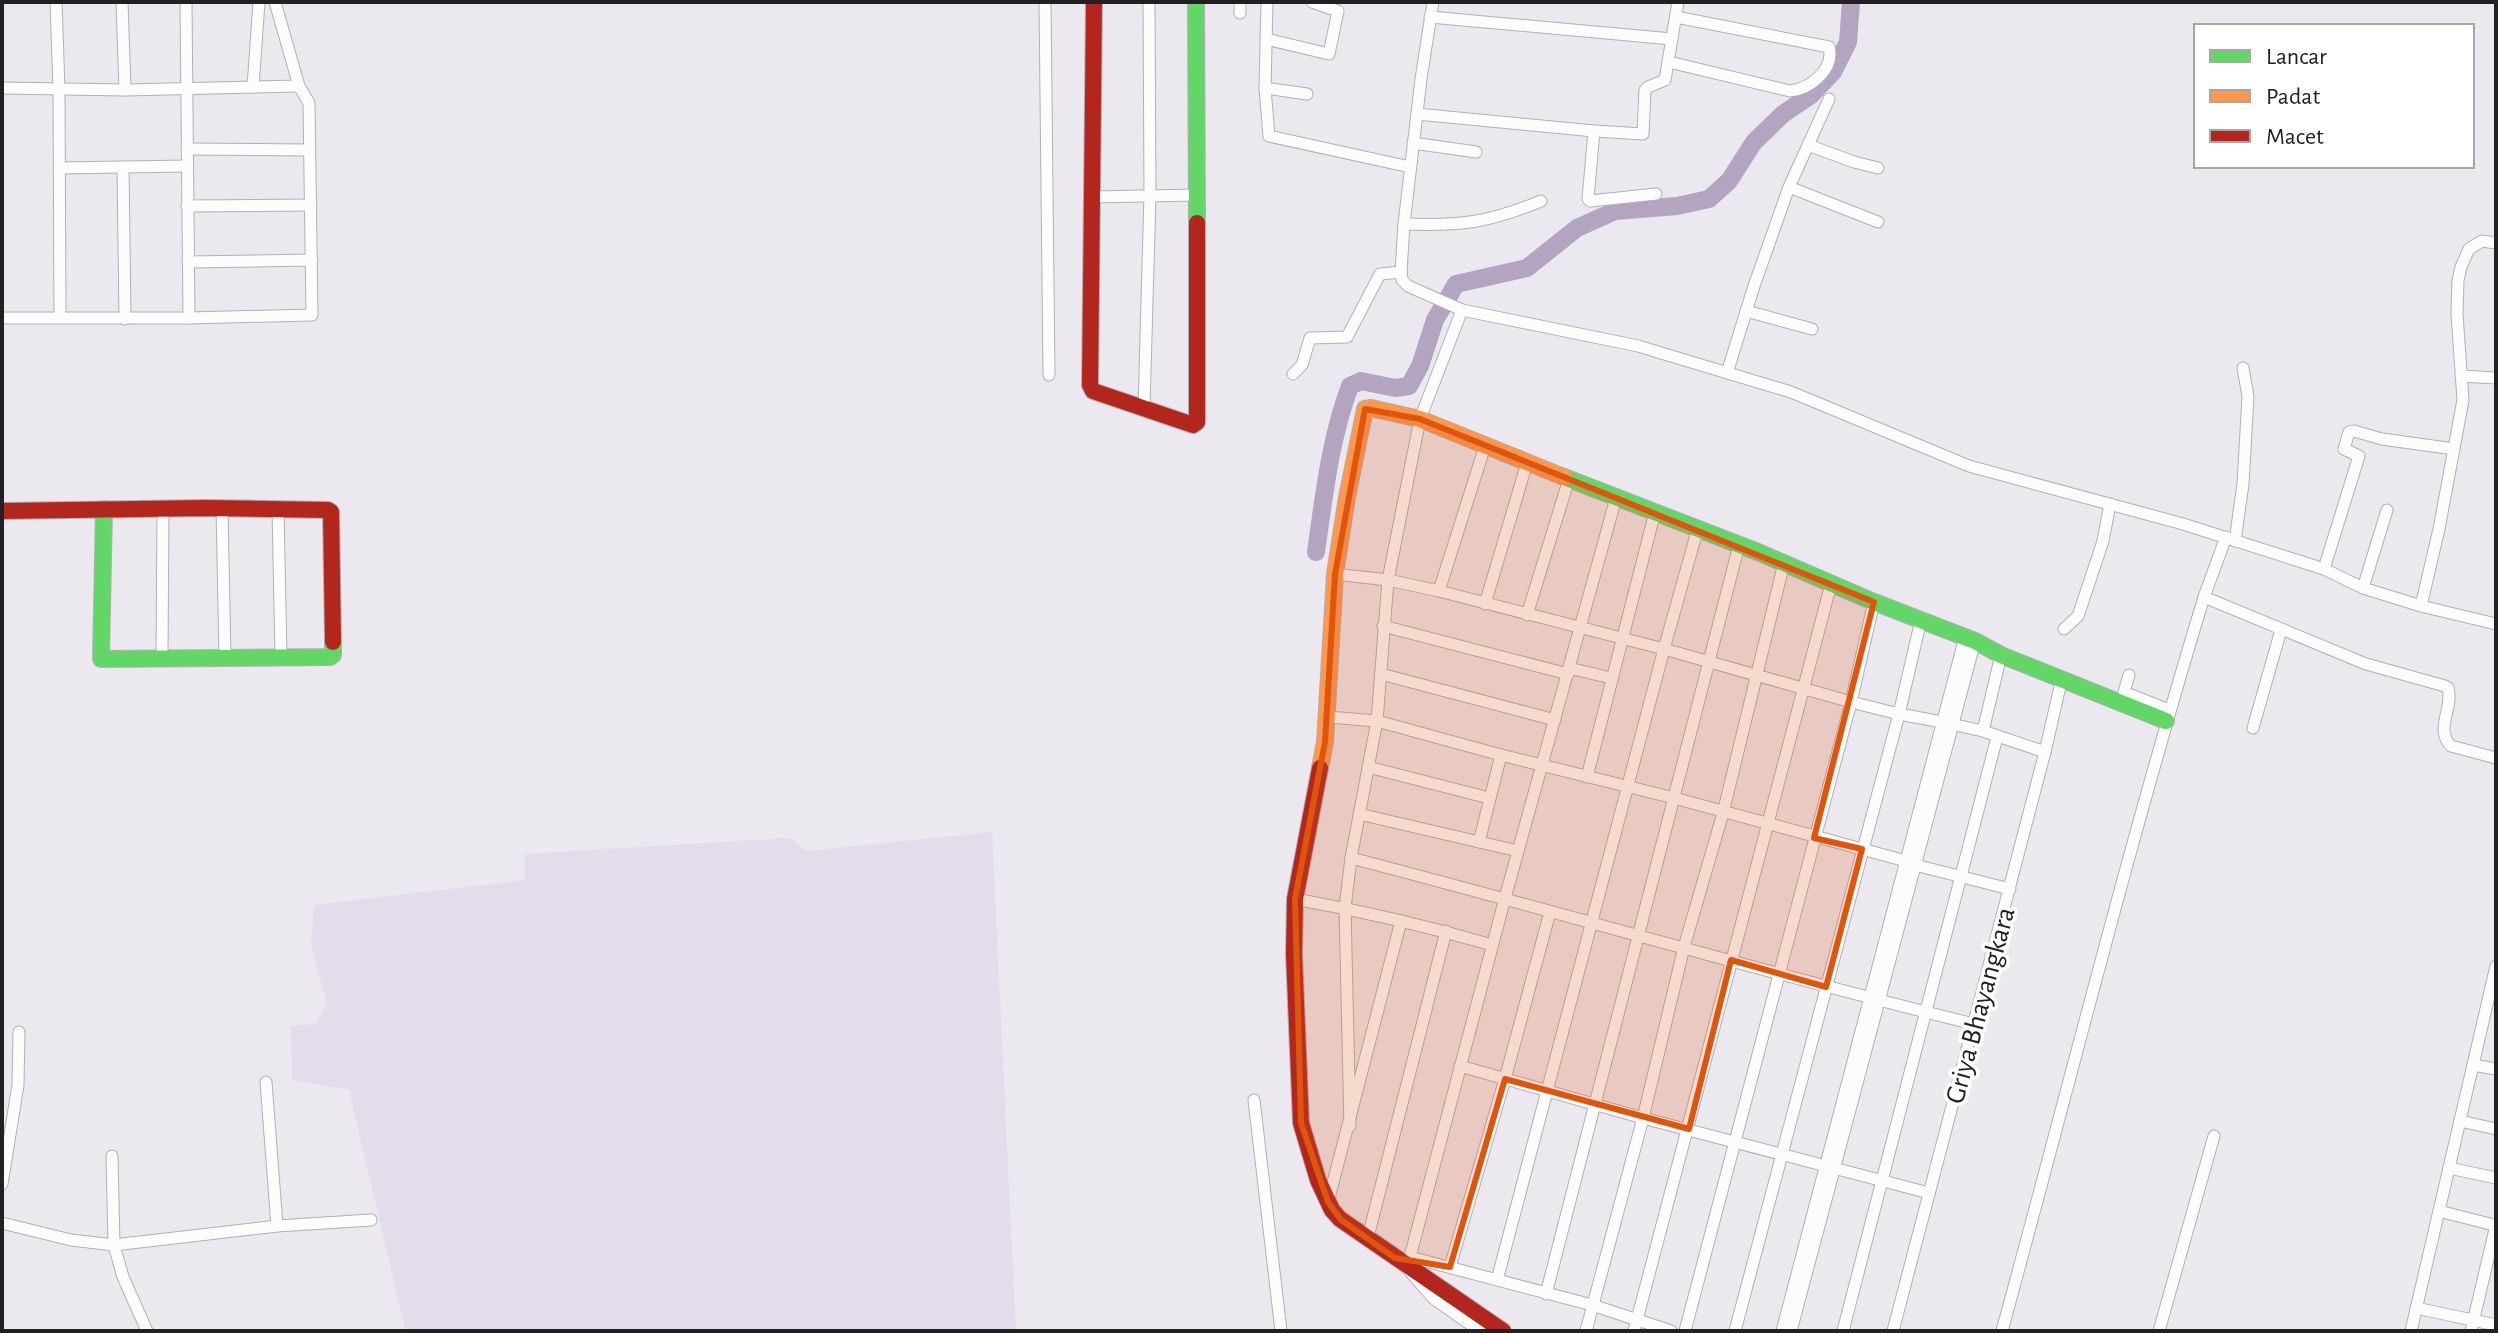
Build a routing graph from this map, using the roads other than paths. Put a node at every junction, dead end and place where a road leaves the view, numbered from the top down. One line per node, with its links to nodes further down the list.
1 (56, 2): 23 (street)
2 (122, 2): 25 (street)
3 (186, 2): 24 (street)
4 (259, 2): 20 (street)
5 (275, 2): 19 (street)
6 (1045, 2): 64 (street)
7 (1094, 2): 44 (street)
8 (1149, 2): 42 (street)
9 (1196, 2): 43 (street)
10 (1267, 2): 16 (street)
11 (1312, 2): 16 (street)
12 (1433, 2): 14 (street)
13 (1678, 2): 15 (street)
14 (1430, 17): 17 (street); 28 (street)
15 (1676, 17): 17 (street); 18 (street)
16 (1266, 39): 22 (street)
17 (1672, 39): 18 (street)
18 (1669, 62): 29 (street)
19 (299, 86): 20 (street); 33 (street)
20 (253, 87): 24 (street)
21 (2, 88): 23 (street)
22 (1265, 88): 26 (street); 37 (street)
23 (59, 89): 25 (street); 38 (street)
24 (187, 89): 25 (street); 32 (street)
25 (125, 90)
26 (1307, 94)
27 (1829, 99): 31 (street)
28 (1417, 114): 29 (street); 30 (street)
29 (1594, 131): 41 (street)
30 (1413, 143): 34 (street); 37 (street)
31 (1808, 145): 39 (street); 40 (street)
32 (187, 149): 33 (street); 35 (street)
33 (309, 150): 46 (street)
34 (1476, 152)
35 (187, 166): 36 (street); 47 (street)
36 (123, 167): 38 (street); 59 (street)
37 (1410, 167): 49 (street)
38 (60, 168): 56 (street)
39 (1878, 168)
40 (1789, 187): 48 (street); 55 (street)
41 (1656, 194)
42 (1150, 195): 43 (street); 44 (street); 67 (street)
43 (1198, 195): 67 (street)
44 (1091, 197): 67 (street)
45 (1541, 201): 49 (street)
46 (311, 205): 47 (street); 51 (street)
47 (187, 206): 52 (street)
48 (1878, 222)
49 (1404, 224): 53 (street)
50 (2496, 243): 65 (street)
51 (312, 260): 52 (street); 58 (street)
52 (188, 262): 58 (street)
53 (1401, 272): 54 (street); 63 (street)
54 (1462, 310): 62 (street); 68 (street)
55 (1746, 311): 60 (street); 62 (street)
56 (60, 317): 57 (street); 59 (street)
57 (2, 318)
58 (189, 318): 59 (street)
59 (125, 319)
60 (1812, 329)
61 (2243, 368): 83 (street)
62 (1727, 373): 74 (street)
63 (1293, 374)
64 (1049, 375)
65 (2461, 376): 66 (street); 70 (street)
66 (2496, 378)
67 (1144, 407)
68 (1420, 419): 69 (street); 87 (street); 88 (street)
69 (1485, 446): 71 (street); 91 (street)
70 (2454, 449): 86 (street); 95 (street)
71 (1527, 463): 72 (street); 94 (street)
72 (1569, 479): 73 (street); 96 (street)
73 (1616, 498): 81 (street); 100 (street)
74 (2110, 504): 83 (street); 101 (street)
75 (222, 508): 77 (street); 78 (street); 109 (street)
76 (104, 509): 77 (street); 80 (street); 108 (street)
77 (163, 509): 108 (street)
78 (278, 509): 107 (street); 107 (street)
79 (2387, 510): 90 (street)
80 (2, 511)
81 (1655, 512): 82 (street); 103 (street)
82 (1698, 528): 84 (street); 105 (street)
83 (2230, 539): 86 (street); 92 (street)
84 (1739, 545): 85 (street); 110 (street)
85 (1784, 563): 89 (street); 113 (street)
86 (2324, 569): 90 (street)
87 (1335, 574): 88 (street); 121 (street)
88 (1388, 580): 91 (street); 99 (street)
89 (1831, 584): 93 (street); 117 (street)
90 (2363, 588): 95 (street)
91 (1439, 591): 94 (street)
92 (2204, 597): 102 (street); 120 (street)
93 (1874, 602): 97 (street); 118 (street)
94 (1485, 604): 96 (street)
95 (2421, 606): 98 (street)
96 (1527, 615): 100 (street)
97 (1921, 620): 104 (street); 119 (street)
98 (2496, 624)
99 (1383, 626): 111 (street); 112 (street)
100 (1580, 628): 103 (street); 111 (street)
101 (2064, 629)
102 (2281, 630): 125 (street); 130 (street)
103 (1623, 639): 105 (street); 115 (street)
104 (1970, 639): 106 (street); 124 (street)
105 (1664, 649): 110 (street); 134 (street)
106 (2001, 655): 116 (street); 126 (street)
107 (281, 657): 109 (street)
108 (162, 658): 109 (street)
109 (225, 658)
110 (1710, 662): 113 (street); 136 (street)
111 (1568, 671): 115 (street); 122 (street)
112 (1381, 674): 122 (street); 123 (street)
113 (1758, 675): 117 (street); 137 (street)
114 (2129, 675): 120 (street)
115 (1611, 678): 133 (street)
116 (2062, 678): 120 (street); 128 (street, Griya Bhayangkara)
117 (1803, 689): 118 (street); 139 (street)
118 (1851, 702): 119 (street); 140 (street)
119 (1899, 714): 124 (street); 142 (street)
120 (2168, 716): 219 (street)
121 (1328, 717): 123 (street); 149 (street)
122 (1555, 720): 131 (street)
123 (1377, 721): 129 (street); 132 (street)
124 (1946, 723): 126 (street); 145 (street)
125 (2253, 728)
126 (1983, 731): 127 (street)
127 (1997, 737): 128 (street); 146 (street, Griya Bhayangkara)
128 (2045, 752): 147 (street, Griya Bhayangkara)
129 (1501, 755): 131 (street); 135 (street)
130 (2496, 758)
131 (1542, 765): 133 (street); 143 (street)
132 (1368, 767): 135 (street); 138 (street)
133 (1587, 777): 134 (street)
134 (1628, 787): 136 (street); 153 (street)
135 (1489, 798): 141 (street)
136 (1674, 798): 137 (street); 155 (street)
137 (1723, 813): 139 (street); 157 (street)
138 (1359, 814): 141 (street); 144 (street)
139 (1767, 825): 140 (street); 158 (street)
140 (1814, 838): 142 (street); 160 (street)
141 (1479, 842): 143 (street)
142 (1862, 849): 145 (street); 161 (street)
143 (1518, 851): 148 (street)
144 (1351, 858): 148 (street); 150 (street)
145 (1910, 863): 146 (street); 162 (street)
146 (1961, 877): 147 (street); 163 (street, Griya Bhayangkara)
147 (2010, 889): 165 (street, Griya Bhayangkara)
148 (1505, 898): 151 (street); 156 (street)
149 (1295, 899): 150 (street); 190 (street)
150 (1345, 908): 152 (street); 177 (street)
151 (1550, 912): 153 (street); 170 (street)
152 (1401, 921): 154 (street); 177 (street)
153 (1591, 922): 155 (street); 172 (street)
154 (1446, 931): 156 (street); 196 (street)
155 (1638, 936): 157 (street); 174 (street)
156 (1492, 945): 168 (street)
157 (1684, 947): 158 (street); 175 (street)
158 (1731, 960): 160 (street); 178 (street)
159 (2496, 966): 164 (street)
160 (1779, 975): 161 (street); 181 (street)
161 (1826, 987): 162 (street); 182 (street)
162 (1874, 1000): 163 (street); 184 (street)
163 (1927, 1013): 165 (street); 187 (street, Griya Bhayangkara)
164 (2490, 1014): 167 (street)
165 (1974, 1024): 189 (street, Griya Bhayangkara)
166 (19, 1032): 188 (street)
167 (2473, 1065): 169 (street); 176 (street)
168 (1460, 1066): 170 (street); 198 (street)
169 (2496, 1069)
170 (1505, 1079): 172 (street); 199 (street)
171 (266, 1082): 195 (street)
172 (1549, 1091): 174 (street); 200 (street)
173 (1254, 1100): 208 (street)
174 (1596, 1104): 175 (street); 201 (street)
175 (1643, 1118): 178 (street); 202 (street)
176 (2460, 1121): 179 (street); 185 (street)
177 (1350, 1126): 190 (street)
178 (1689, 1129): 181 (street); 204 (street)
179 (2496, 1129)
180 (2214, 1136): 220 (street)
181 (1735, 1142): 182 (street); 213 (street)
182 (1783, 1155): 184 (street); 214 (street)
183 (112, 1156): 197 (street)
184 (1831, 1167): 187 (street); 215 (street); 216 (street)
185 (2449, 1168): 186 (street); 191 (street)
186 (2496, 1178)
187 (1882, 1181): 189 (street); 217 (street, Griya Bhayangkara)
188 (2, 1184)
189 (1929, 1193): 218 (street, Griya Bhayangkara)
190 (1328, 1202): 196 (street)
191 (2439, 1211): 194 (street); 203 (street)
192 (371, 1220): 195 (street)
193 (2, 1223): 197 (street)
194 (2495, 1225): 206 (street)
195 (277, 1226): 197 (street)
196 (1368, 1237): 198 (street)
197 (114, 1245): 207 (street)
198 (1406, 1262): 199 (street); 209 (street); 210 (street)
199 (1450, 1267): 200 (street)
200 (1497, 1280): 201 (street)
201 (1546, 1294): 202 (street)
202 (1592, 1305): 204 (street); 211 (street)
203 (2416, 1308): 206 (street); 221 (street)
204 (1636, 1325): 212 (street)
205 (2496, 1325): 206 (street)
206 (2472, 1326)
207 (147, 1331)
208 (1281, 1331)
209 (1480, 1331)
210 (1503, 1331)
211 (1586, 1331)
212 (1671, 1331)
213 (1685, 1331)
214 (1735, 1331)
215 (1782, 1331)
216 (1791, 1331)
217 (1843, 1331)
218 (1893, 1331)
219 (2002, 1331)
220 (2159, 1331)
221 (2411, 1331)

